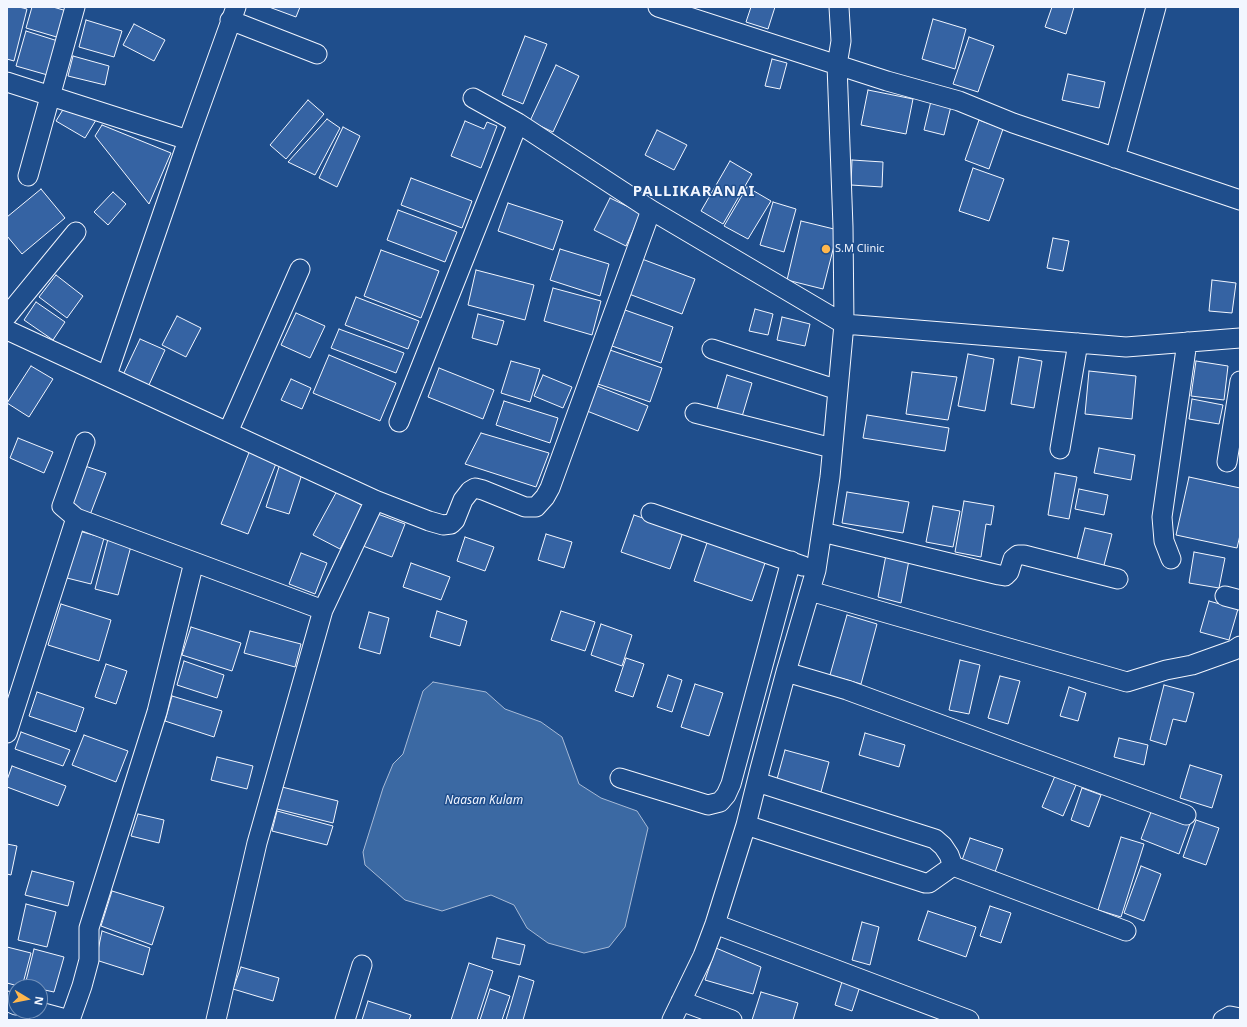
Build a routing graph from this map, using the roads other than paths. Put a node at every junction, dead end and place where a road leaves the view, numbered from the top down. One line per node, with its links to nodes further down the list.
1 (75, 7): 9 (street)
2 (658, 7): 7 (street)
3 (839, 7): 7 (street)
4 (1156, 7): 13 (street)
5 (233, 13): 6 (street); 12 (street)
6 (317, 54)
7 (837, 65): 13 (street); 20 (street)
8 (7, 82): 9 (street)
9 (50, 97): 12 (street); 14 (street)
10 (473, 98): 11 (street)
11 (518, 124): 16 (street); 30 (street)
12 (188, 140): 26 (street)
13 (1115, 158): 15 (street)
14 (28, 176)
15 (1240, 200)
16 (651, 210): 20 (street); 36 (street)
17 (76, 232): 19 (street)
18 (300, 269): 31 (street)
19 (7, 316)
20 (844, 324): 24 (street); 28 (street)
21 (7, 330): 26 (street)
22 (1240, 338): 23 (street)
23 (1187, 342): 24 (street); 40 (street)
24 (1078, 343): 34 (street)
25 (712, 349): 28 (street)
26 (107, 376): 31 (street)
27 (1240, 381): 35 (street)
28 (838, 390): 33 (street)
29 (695, 413): 33 (street)
30 (399, 422)
31 (228, 432): 36 (street)
32 (86, 442): 38 (street)
33 (832, 448): 39 (street)
34 (1060, 449)
35 (1227, 462)
36 (375, 500): 46 (street)
37 (651, 513): 41 (street)
38 (76, 518): 42 (street); 49 (street)
39 (822, 532): 43 (street); 44 (street)
40 (1171, 559)
41 (791, 561): 43 (street); 50 (street)
42 (194, 562): 46 (street); 61 (street)
43 (816, 570): 45 (street)
44 (1118, 579)
45 (810, 591): 47 (street); 48 (street)
46 (323, 610): 62 (street)
47 (1240, 646)
48 (786, 672): 51 (street); 52 (street)
49 (7, 733)
50 (620, 778)
51 (757, 782): 53 (street); 54 (street)
52 (1186, 815)
53 (746, 825): 54 (street); 55 (street)
54 (953, 866): 56 (street)
55 (715, 924): 58 (street); 66 (street)
56 (1126, 931)
57 (362, 965): 63 (street)
58 (681, 1001): 64 (street); 65 (street)
59 (48, 1014): 61 (street)
60 (1240, 1018): 67 (street)
61 (69, 1020)
62 (216, 1020)
63 (345, 1020)
64 (672, 1020)
65 (732, 1020)
66 (968, 1020)
67 (1223, 1020)

